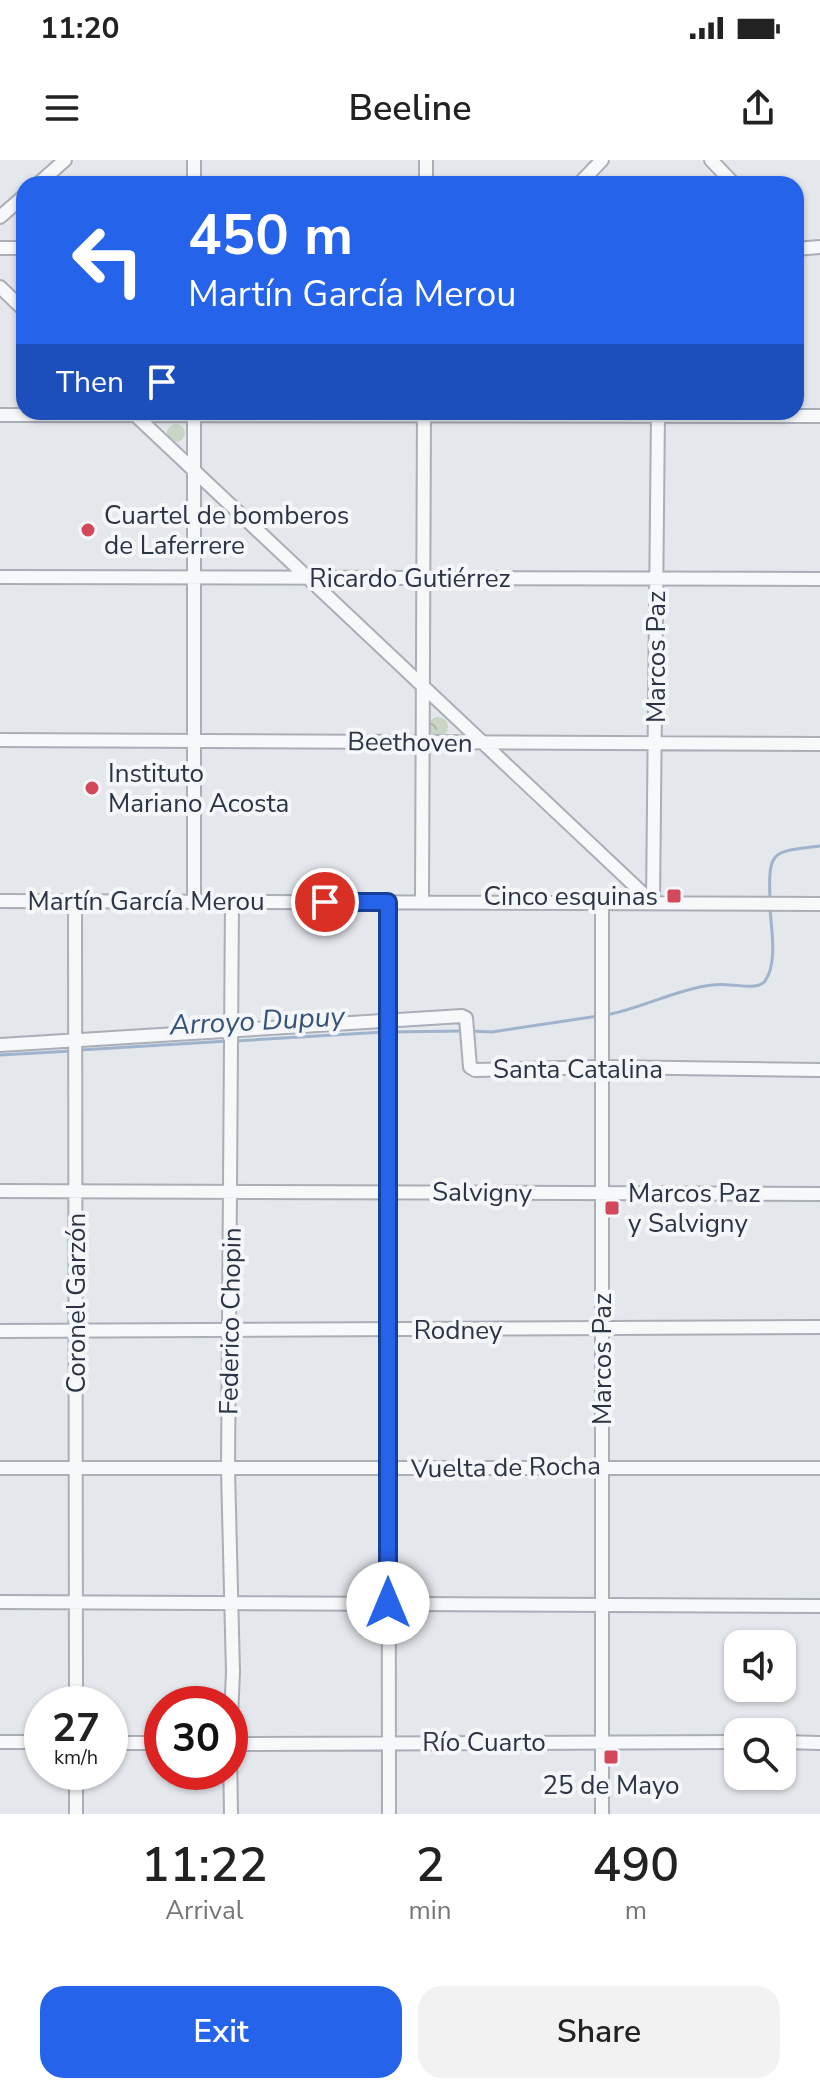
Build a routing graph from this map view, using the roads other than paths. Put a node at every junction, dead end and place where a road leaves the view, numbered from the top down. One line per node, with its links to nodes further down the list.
1 (65, 160): 4 (street)
2 (602, 160): 5 (street)
3 (711, 160): 6 (street)
4 (47, 176)
5 (587, 176)
6 (726, 176)
7 (16, 203): 8 (street)
8 (0, 217)
9 (0, 287): 10 (street)
10 (16, 302)
11 (140, 420): 15 (street)
12 (194, 420): 15 (street)
13 (424, 420): 18 (street)
14 (658, 420): 20 (street, Marcos Paz)
15 (193, 472): 17 (street); 19 (street)
16 (0, 577): 19 (street, Ricardo Gutiérrez)
17 (307, 578): 18 (street, Ricardo Gutiérrez); 19 (street, Ricardo Gutiérrez); 22 (street)
18 (423, 578): 20 (street, Ricardo Gutiérrez); 22 (street)
19 (193, 579): 24 (street)
20 (657, 579): 21 (street, Ricardo Gutiérrez); 27 (street, Marcos Paz)
21 (820, 579)
22 (425, 687): 25 (street); 26 (street)
23 (0, 740): 24 (street, Beethoven)
24 (193, 741): 25 (street, Beethoven); 32 (street)
25 (425, 741): 26 (street, Beethoven); 31 (street)
26 (484, 743): 27 (street, Beethoven); 35 (street)
27 (656, 743): 28 (street, Beethoven); 35 (street, Marcos Paz)
28 (820, 744)
29 (0, 901): 30 (street, Martín García Merou)
30 (75, 901): 32 (street, Martín García Merou); 40 (street, Coronel Garzón)
31 (422, 901): 34 (street, Martín García Merou); 36 (street, Martín García Merou)
32 (194, 902): 33 (street, Martín García Merou)
33 (232, 902): 34 (street, Martín García Merou); 39 (street, Federico Chopin)
34 (388, 902): 38 (street)
35 (653, 903): 36 (street, Martín García Merou); 37 (street, Martín García Merou)
36 (602, 904): 42 (street, Marcos Paz)
37 (820, 904)
38 (387, 1024): 39 (street, Santa Catalina); 42 (street, Santa Catalina); 46 (street)
39 (231, 1033): 40 (street, Santa Catalina); 47 (street, Federico Chopin)
40 (75, 1041): 41 (street, Santa Catalina); 44 (street, Coronel Garzón)
41 (0, 1045)
42 (604, 1067): 43 (street, Santa Catalina); 48 (street, Marcos Paz)
43 (820, 1070)
44 (76, 1190): 45 (street, Salvigny); 47 (street, Salvigny); 51 (street, Coronel Garzón)
45 (0, 1191)
46 (388, 1191): 47 (street, Salvigny); 48 (street, Salvigny); 54 (street)
47 (231, 1193): 53 (street, Federico Chopin)
48 (603, 1193): 49 (street, Salvigny); 52 (street, Marcos Paz)
49 (820, 1194)
50 (820, 1327): 52 (street, Rodney)
51 (77, 1329): 53 (street, Rodney); 55 (street, Rodney); 58 (street, Coronel Garzón)
52 (601, 1329): 54 (street, Rodney); 56 (street, Marcos Paz)
53 (229, 1330): 54 (street, Rodney); 61 (street, Federico Chopin)
54 (388, 1330): 60 (street)
55 (0, 1331)
56 (601, 1466): 59 (street, Vuelta de Rocha); 60 (street, Vuelta de Rocha); 66 (street, Marcos Paz)
57 (0, 1468): 58 (street, Vuelta de Rocha)
58 (76, 1468): 61 (street, Vuelta de Rocha); 62 (street, Coronel Garzón)
59 (820, 1468)
60 (388, 1469): 61 (street, Vuelta de Rocha); 65 (street)
61 (228, 1470): 63 (street, Federico Chopin)
62 (75, 1601): 63 (street); 64 (street); 68 (street, Coronel Garzón)
63 (231, 1601): 65 (street); 69 (street, Federico Chopin)
64 (0, 1602)
65 (388, 1603): 66 (street); 70 (street)
66 (601, 1605): 67 (street); 71 (street, Marcos Paz)
67 (820, 1606)
68 (76, 1686)
69 (230, 1686)
70 (390, 1741): 71 (street, Río Cuarto); 74 (street, Río Cuarto); 82 (street)
71 (602, 1741): 75 (street, Río Cuarto); 83 (street, Marcos Paz)
72 (0, 1742): 73 (street)
73 (24, 1742)
74 (248, 1742)
75 (724, 1742)
76 (796, 1742): 77 (street)
77 (820, 1743)
78 (76, 1790): 80 (street)
79 (231, 1790): 81 (street)
80 (76, 1814)
81 (231, 1814)
82 (389, 1814)
83 (602, 1814)

